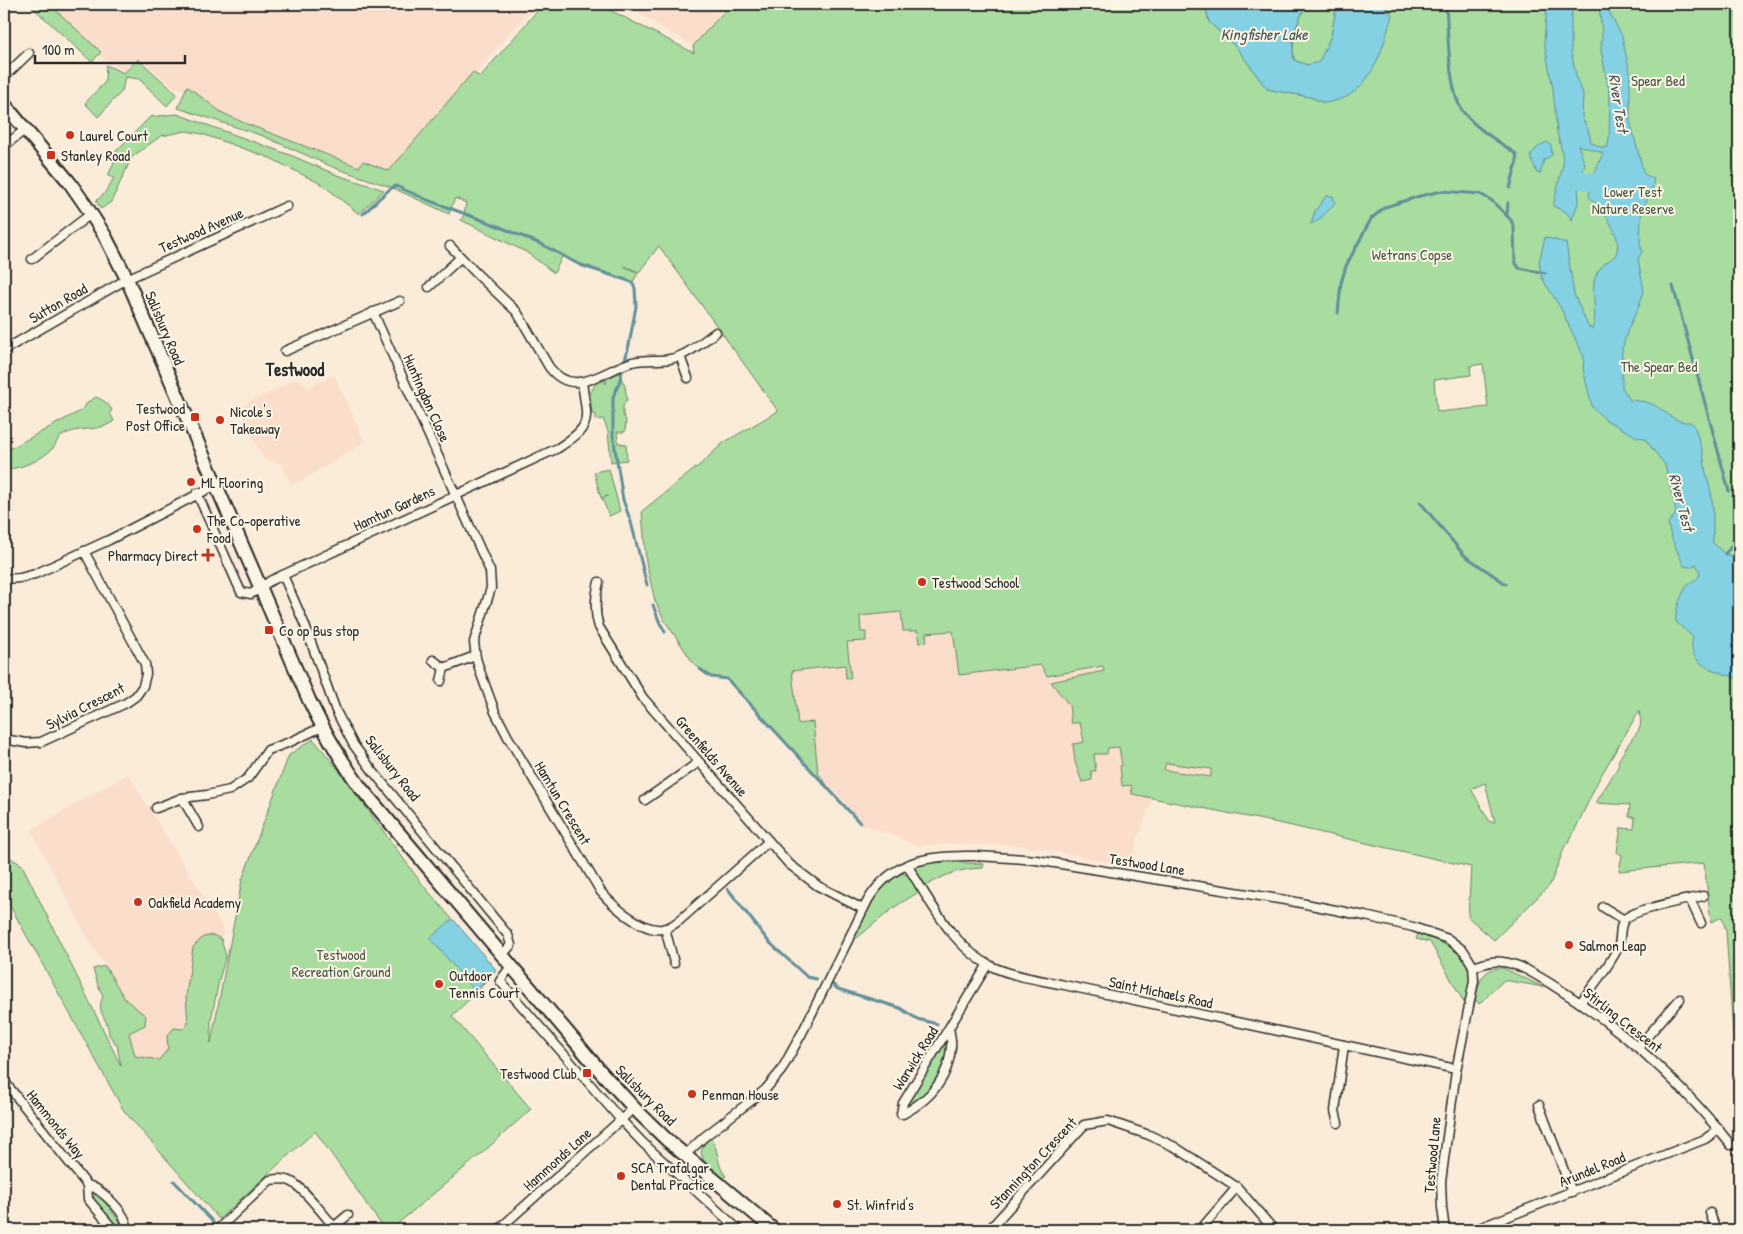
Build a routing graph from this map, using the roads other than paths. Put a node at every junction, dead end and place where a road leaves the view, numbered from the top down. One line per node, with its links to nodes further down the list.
1 (29, 53): 2 (street)
2 (4, 77)
3 (4, 104): 4 (main road, Salisbury Road)
4 (26, 129): 5 (street); 7 (main road, Salisbury Road)
5 (4, 146)
6 (287, 206): 11 (street, Testwood Avenue)
7 (92, 213): 10 (street); 11 (main road, Salisbury Road)
8 (450, 246): 9 (street)
9 (460, 258): 12 (street); 20 (street)
10 (32, 259)
11 (126, 279): 16 (street, Sutton Road); 21 (main road, Salisbury Road)
12 (430, 287)
13 (400, 301): 14 (street)
14 (373, 312): 17 (street); 23 (street, Huntingdon Close)
15 (716, 332): 18 (street)
16 (4, 350)
17 (285, 351)
18 (680, 356): 19 (street); 20 (street)
19 (688, 378)
20 (582, 382): 23 (street, Hamtun Gardens)
21 (216, 485): 22 (street); 28 (main road, Salisbury Road)
22 (197, 493): 24 (street); 28 (street)
23 (456, 495): 25 (street, Hamtun Gardens); 29 (street, Hamtun Crescent)
24 (84, 552): 26 (street); 34 (street, Sylvia Crescent)
25 (283, 575): 28 (street, Hamtun Gardens); 49 (street, Salisbury Road)
26 (4, 579)
27 (599, 582): 35 (street, Greenfields Avenue)
28 (260, 587): 33 (main road, Salisbury Road)
29 (475, 656): 31 (street); 48 (street, Hamtun Crescent)
30 (433, 660): 31 (street)
31 (444, 668): 32 (street)
32 (441, 681)
33 (322, 727): 36 (street); 49 (main road, Salisbury Road)
34 (4, 739)
35 (699, 762): 37 (street); 40 (street, Greenfields Avenue)
36 (182, 798): 38 (street); 39 (street)
37 (645, 800)
38 (156, 808)
39 (199, 826)
40 (769, 841): 45 (street, Greenfields Avenue); 48 (street)
41 (907, 865): 45 (street, Testwood Lane); 51 (street, Saint Michaels Road); 53 (street, Testwood Lane)
42 (1703, 896): 43 (street)
43 (1690, 899): 46 (street); 47 (street)
44 (1603, 907): 46 (street)
45 (863, 909): 67 (street, Testwood Lane)
46 (1624, 920): 55 (street)
47 (1701, 922)
48 (665, 928): 50 (street)
49 (502, 955): 52 (main road, Salisbury Road)
50 (674, 963)
51 (988, 964): 56 (street, Warwick Road); 57 (street, Saint Michaels Road)
52 (511, 966): 62 (main road, Salisbury Road); 63 (street)
53 (1473, 967): 55 (street, Stirling Crescent); 59 (street, Testwood Lane)
54 (1680, 999): 58 (street)
55 (1580, 1003): 58 (street, Stirling Crescent)
56 (949, 1028): 56 (street, Warwick Road)
57 (1344, 1045): 59 (street, Saint Michaels Road); 64 (street)
58 (1638, 1047): 65 (street, Stirling Crescent)
59 (1456, 1069): 83 (street, Testwood Lane)
60 (4, 1081): 68 (street, Hammonds Way)
61 (1538, 1105): 70 (street)
62 (634, 1108): 63 (street, Hammonds Lane); 67 (main road, Salisbury Road)
63 (621, 1120): 77 (street, Hammonds Lane); 78 (street)
64 (1338, 1122)
65 (1719, 1129): 66 (street, Stirling Crescent); 70 (street, Arundel Road)
66 (1731, 1145)
67 (685, 1155): 79 (main road, Salisbury Road)
68 (87, 1184): 74 (street, Hammonds Way); 75 (street, Hammonds Way)
69 (1237, 1187): 80 (street, Stannington Crescent); 81 (street); 82 (street, Stannington Crescent)
70 (1572, 1192): 84 (street, Arundel Road)
71 (1710, 1213): 85 (street)
72 (348, 1215): 73 (street)
73 (332, 1228): 76 (street)
74 (114, 1230)
75 (127, 1230)
76 (217, 1230)
77 (498, 1230)
78 (740, 1230)
79 (774, 1230)
80 (989, 1230)
81 (1200, 1230)
82 (1274, 1230)
83 (1445, 1230)
84 (1474, 1230)
85 (1716, 1230)

